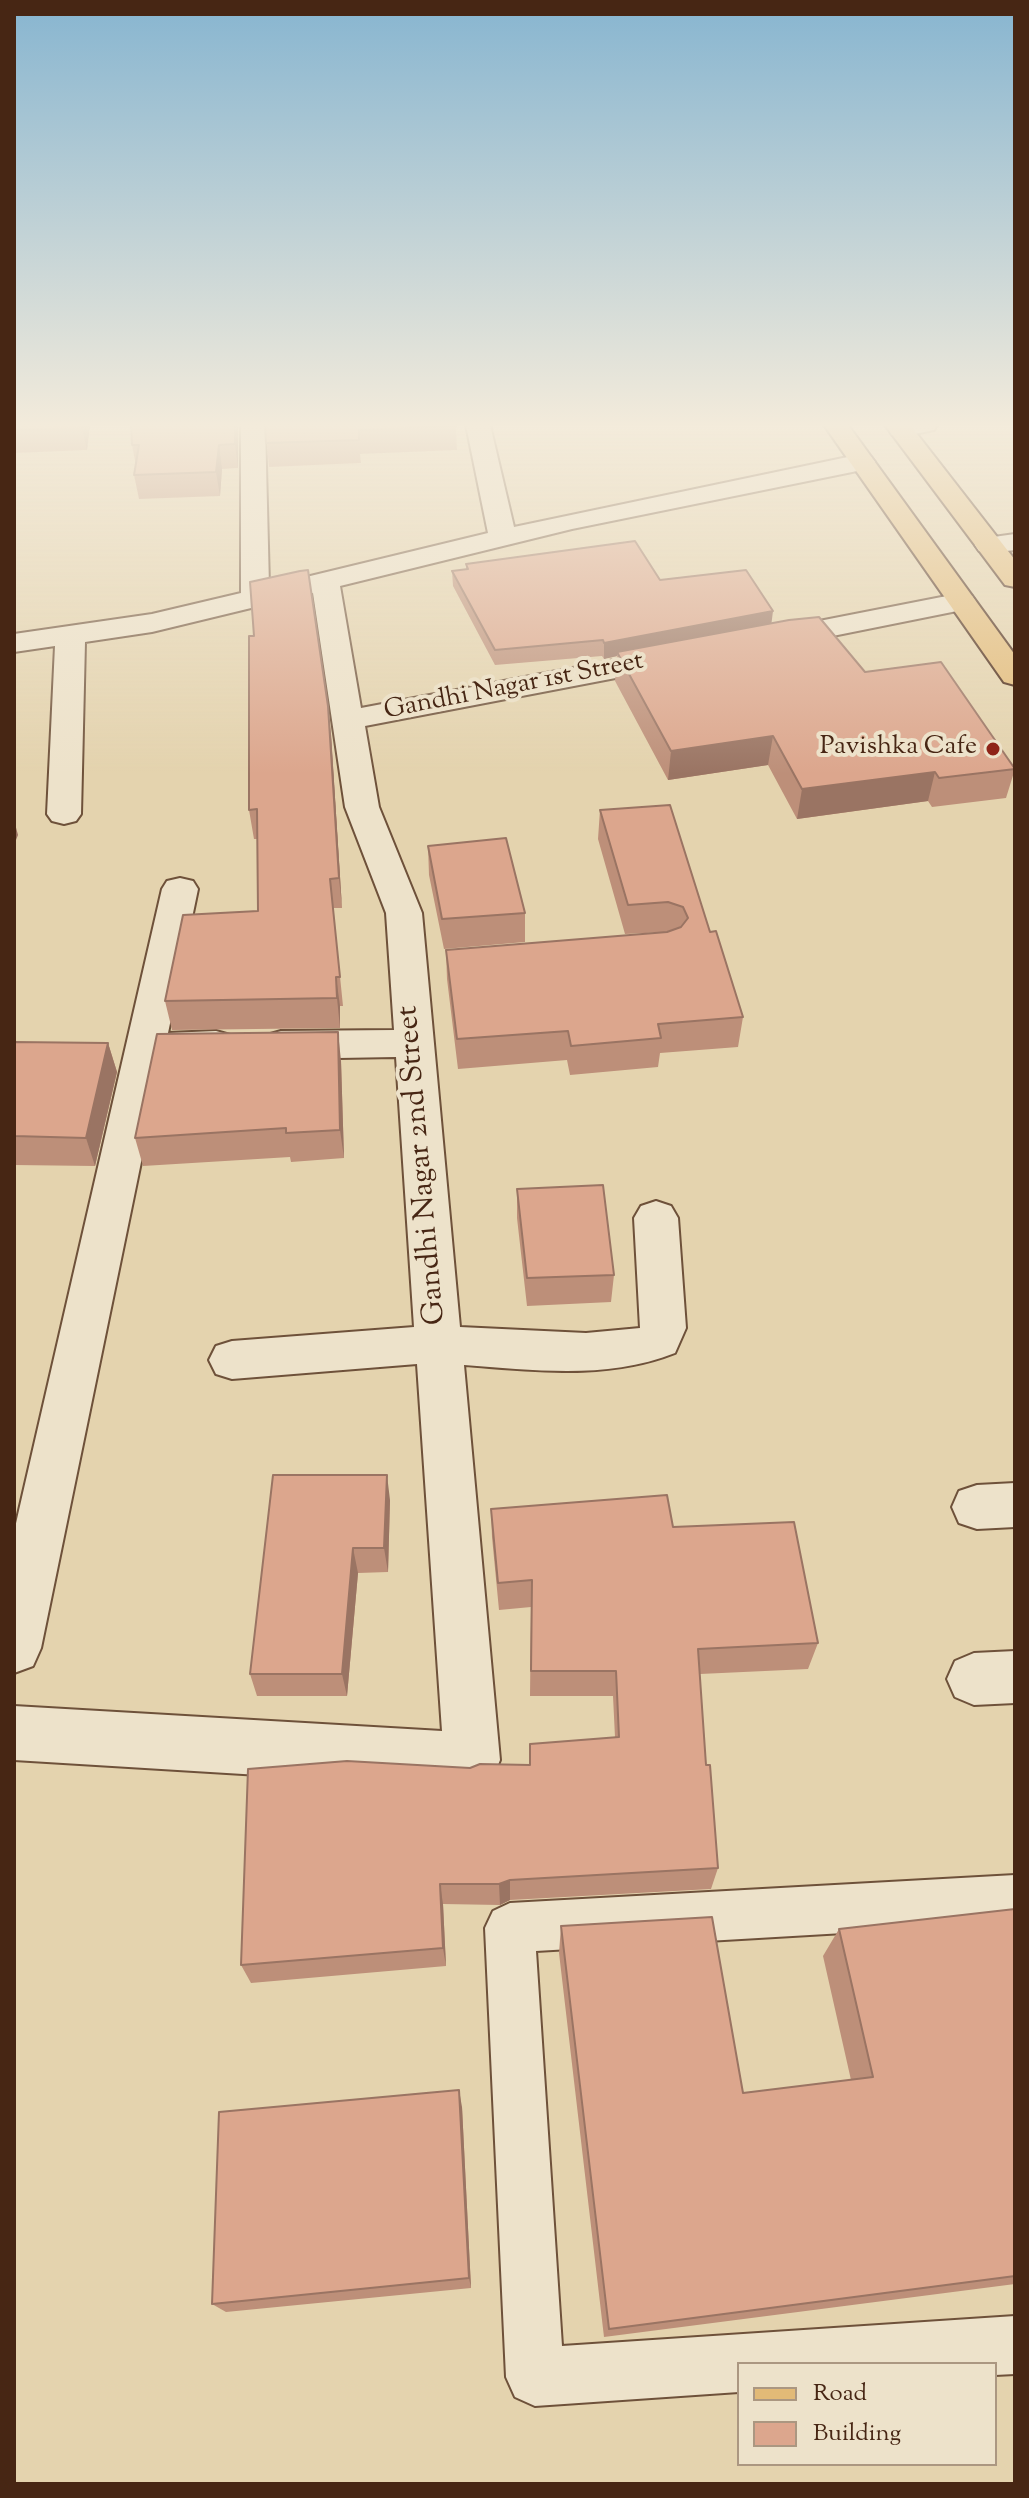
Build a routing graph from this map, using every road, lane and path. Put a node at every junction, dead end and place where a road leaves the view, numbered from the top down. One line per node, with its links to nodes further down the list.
1 (254, 542): 7 (street)
2 (488, 542): 6 (street)
3 (919, 542): 8 (main road)
4 (1002, 544): 5 (main road)
5 (1015, 579)
6 (325, 581): 7 (street); 14 (street, Gandhi Nagar 2nd Street)
7 (255, 598): 9 (street)
8 (962, 602): 11 (street); 13 (main road)
9 (70, 635): 10 (street); 15 (street)
10 (14, 643)
11 (747, 644)
12 (701, 652): 14 (street, Gandhi Nagar 1st Street)
13 (1015, 676)
14 (348, 720): 17 (street, Gandhi Nagar 2nd Street)
15 (64, 814)
16 (180, 889): 18 (street)
17 (414, 1043): 18 (street); 20 (street, Gandhi Nagar 2nd Street)
18 (145, 1047): 22 (street)
19 (656, 1218): 20 (street)
20 (439, 1345): 21 (street); 23 (street, Gandhi Nagar 2nd Street)
21 (232, 1360)
22 (14, 1648)
23 (14, 1733)
24 (1015, 1899): 27 (lane)
25 (1015, 2345): 26 (lane)
26 (760, 2362)
27 (737, 2364)

